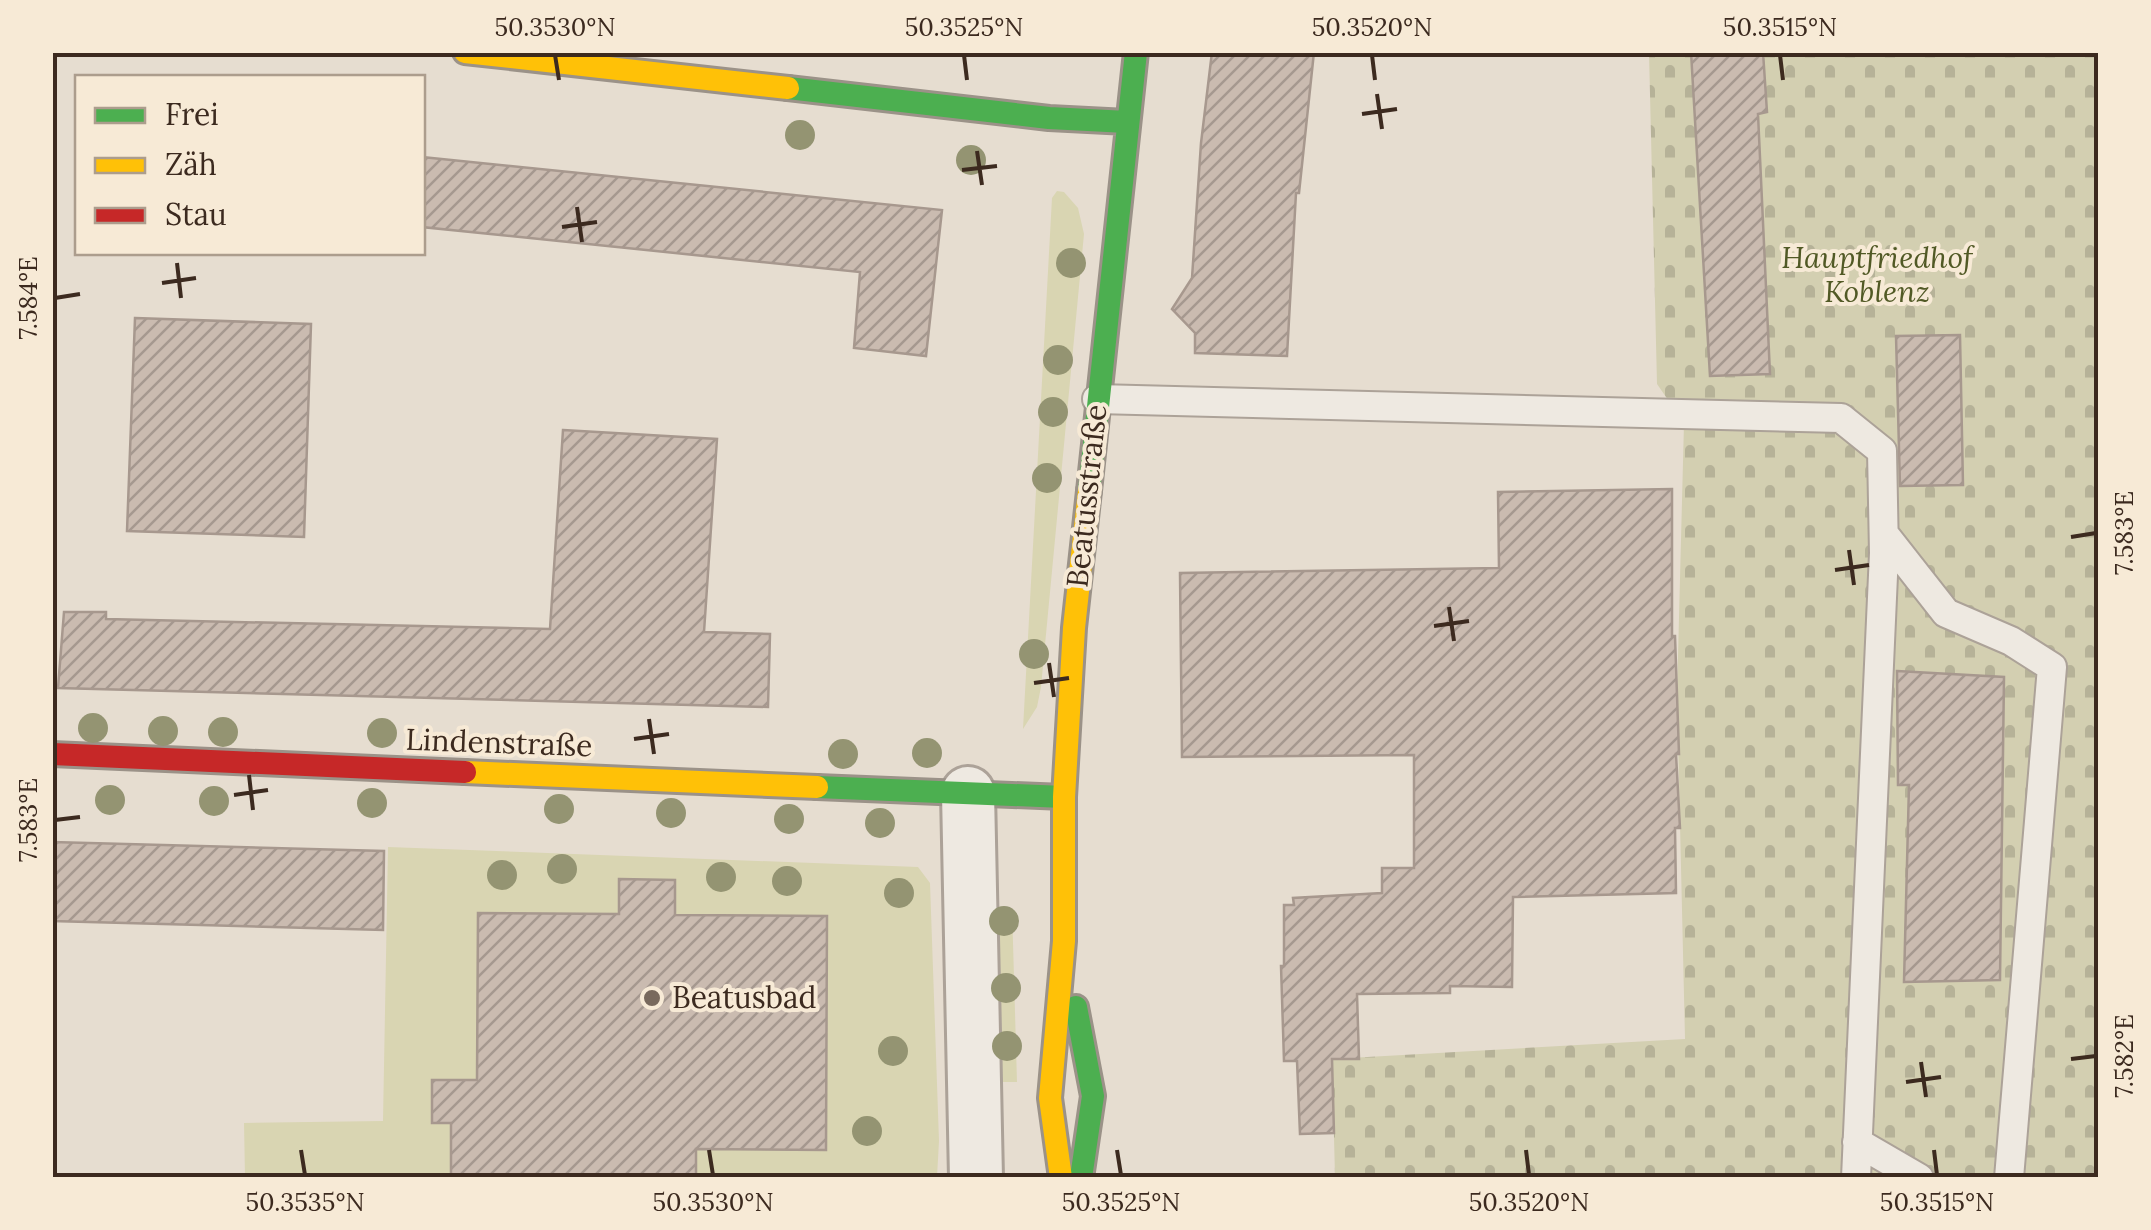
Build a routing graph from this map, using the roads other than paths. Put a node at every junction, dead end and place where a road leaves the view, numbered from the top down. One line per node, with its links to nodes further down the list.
1 (465, 52): 3 (street)
2 (1136, 52): 3 (street, Beatusstraße)
3 (1127, 122): 4 (street, Beatusstraße)
4 (1097, 398): 5 (lane); 8 (street, Beatusstraße)
5 (1884, 534): 10 (lane); 16 (lane)
6 (52, 754): 7 (street, Lindenstraße)
7 (968, 793): 8 (street, Lindenstraße); 11 (street)
8 (1064, 797): 9 (street, Beatusstraße)
9 (1064, 940): 12 (street, Beatusstraße); 13 (street, Beatusstraße)
10 (1858, 1142): 14 (lane); 15 (lane)
11 (976, 1178)
12 (1061, 1178)
13 (1081, 1178)
14 (1856, 1178)
15 (1920, 1178)
16 (2009, 1178)

